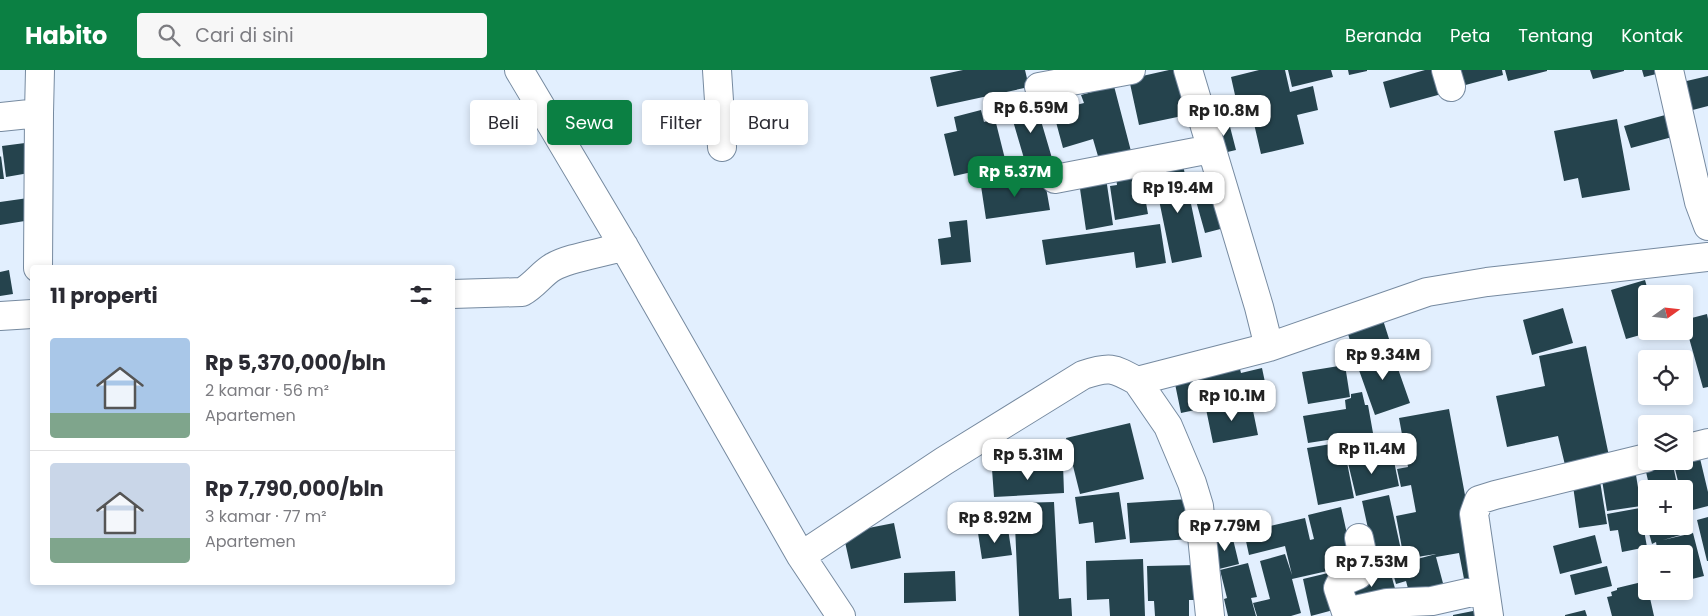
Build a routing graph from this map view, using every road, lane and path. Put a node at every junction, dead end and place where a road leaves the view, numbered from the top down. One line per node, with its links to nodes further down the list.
1 (40, 70): 8 (street)
2 (519, 70): 14 (street)
3 (717, 70): 10 (street)
4 (1131, 70): 7 (street)
5 (1188, 70): 11 (street)
6 (1669, 70): 13 (street)
7 (1039, 87)
8 (39, 113): 9 (street); 16 (street)
9 (0, 116)
10 (722, 146)
11 (1211, 149): 12 (street); 20 (street)
12 (1055, 179)
13 (1708, 226)
14 (625, 248): 17 (street); 26 (street)
15 (1708, 257): 20 (street)
16 (38, 265)
17 (455, 294)
18 (30, 314): 19 (street)
19 (0, 316)
20 (1268, 348): 21 (street)
21 (1137, 380): 26 (street); 30 (street)
22 (1708, 443): 23 (street)
23 (1693, 447)
24 (1638, 460): 27 (street)
25 (1359, 538): 28 (street)
26 (801, 556): 29 (street)
27 (1485, 589): 28 (street); 31 (street)
28 (1336, 614)
29 (841, 616)
30 (1210, 616)
31 (1489, 616)

